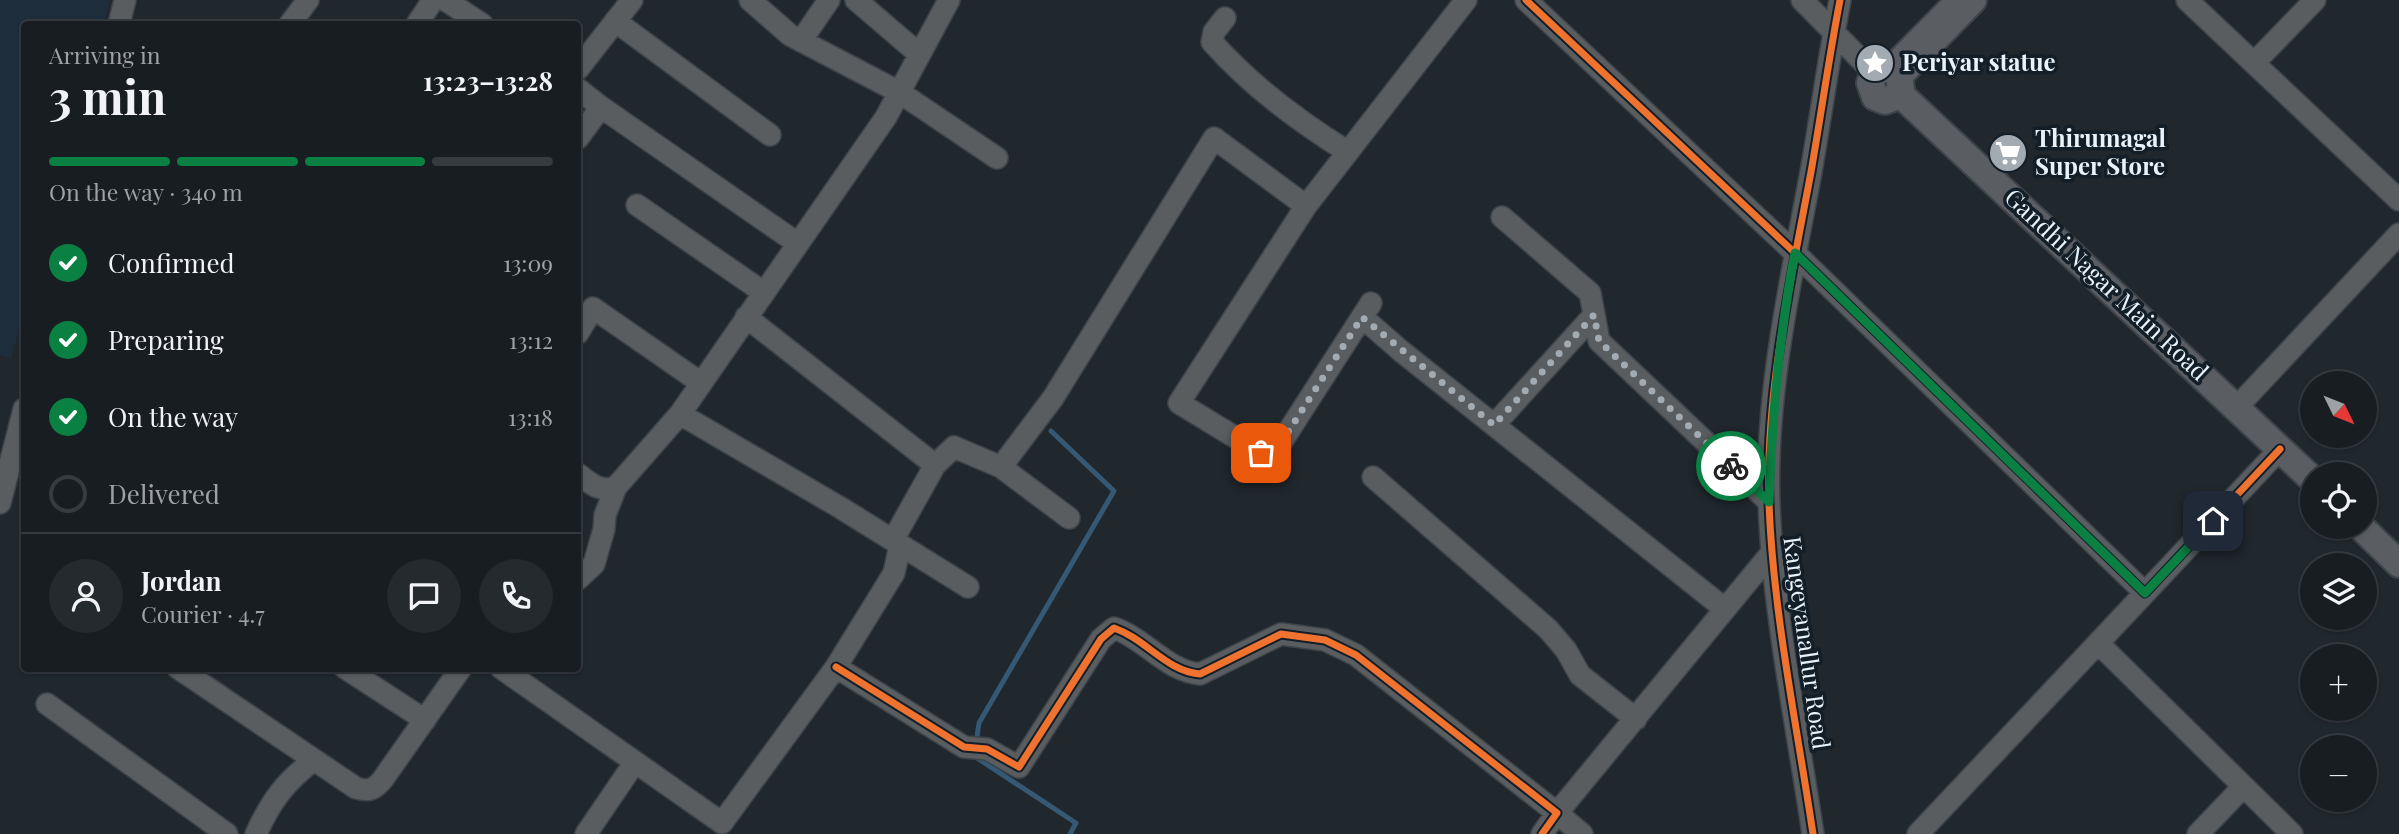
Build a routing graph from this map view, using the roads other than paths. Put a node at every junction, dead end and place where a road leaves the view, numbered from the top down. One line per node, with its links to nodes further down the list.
1 (125, 0): 19 (street)
2 (308, 0): 20 (street)
3 (433, 0): 21 (street)
4 (445, 0): 22 (street)
5 (632, 0): 23 (street)
6 (750, 0): 25 (street)
7 (829, 0): 25 (street)
8 (856, 0): 26 (street)
9 (949, 0): 26 (street)
10 (1466, 0): 35 (street)
11 (1526, 0): 43 (street)
12 (1802, 0): 24 (street)
13 (1840, 0): 24 (street, Kangeyanallur Road)
14 (1960, 0): 29 (main road)
15 (1973, 0): 29 (main road)
16 (2187, 0): 27 (street)
17 (2315, 0): 27 (street)
18 (1225, 18): 35 (street)
19 (120, 21)
20 (292, 21)
21 (419, 21)
22 (477, 21)
23 (615, 21): 28 (street); 34 (street)
24 (1834, 31): 29 (street); 43 (street, Kangeyanallur Road)
25 (801, 41): 31 (street)
26 (919, 54): 31 (street)
27 (2254, 63): 37 (street)
28 (581, 65)
29 (1891, 78): 49 (main road, Gandhi Nagar Main Road)
30 (581, 91): 32 (street)
31 (899, 92): 36 (street); 42 (street)
32 (601, 107): 33 (street); 42 (street)
33 (581, 134)
34 (770, 135)
35 (1348, 152): 39 (street)
36 (997, 158)
37 (2399, 200)
38 (636, 205): 44 (street)
39 (1306, 206): 52 (street); 55 (street)
40 (1502, 217): 45 (street)
41 (2399, 234): 49 (street)
42 (797, 243): 44 (street)
43 (1795, 253): 60 (street, Kangeyanallur Road); 69 (street)
44 (763, 292): 46 (street)
45 (1594, 315): 52 (street); 60 (street)
46 (746, 317): 48 (street); 54 (street)
47 (581, 328): 48 (street)
48 (701, 383): 50 (street)
49 (2237, 407): 53 (main road, Gandhi Nagar Main Road)
50 (680, 414): 59 (street); 64 (street)
51 (21, 421): 61 (street)
52 (1494, 425): 70 (street)
53 (2280, 449): 56 (main road, Gandhi Nagar Main Road); 69 (street)
54 (935, 465): 55 (street); 64 (street)
55 (1000, 467): 62 (street)
56 (2300, 468)
57 (581, 476): 59 (street)
58 (1373, 477): 78 (street)
59 (616, 487): 67 (street)
60 (1769, 502): 65 (street, Kangeyanallur Road)
61 (0, 503)
62 (1069, 517)
63 (2373, 539): 66 (main road)
64 (896, 543): 68 (street); 72 (street)
65 (1773, 551): 70 (street); 91 (street, Kangeyanallur Road)
66 (2399, 564)
67 (581, 576)
68 (968, 587)
69 (2145, 593): 71 (street)
70 (1725, 609): 78 (street)
71 (2098, 643): 82 (street); 92 (street)
72 (836, 667): 83 (street); 85 (street)
73 (184, 672): 80 (street)
74 (351, 672): 79 (street)
75 (458, 672): 79 (street)
76 (507, 672): 81 (street)
77 (47, 704): 84 (street)
78 (1636, 719): 83 (street)
79 (425, 720): 80 (street)
80 (314, 760): 87 (street)
81 (635, 762): 85 (street); 88 (street)
82 (2243, 787): 93 (street); 94 (street)
83 (1557, 813): 89 (street); 90 (street)
84 (201, 827): 86 (street)
85 (724, 830)
86 (227, 834)
87 (256, 834)
88 (586, 834)
89 (1542, 834)
90 (1582, 834)
91 (1813, 834)
92 (1918, 834)
93 (2198, 834)
94 (2291, 834)

